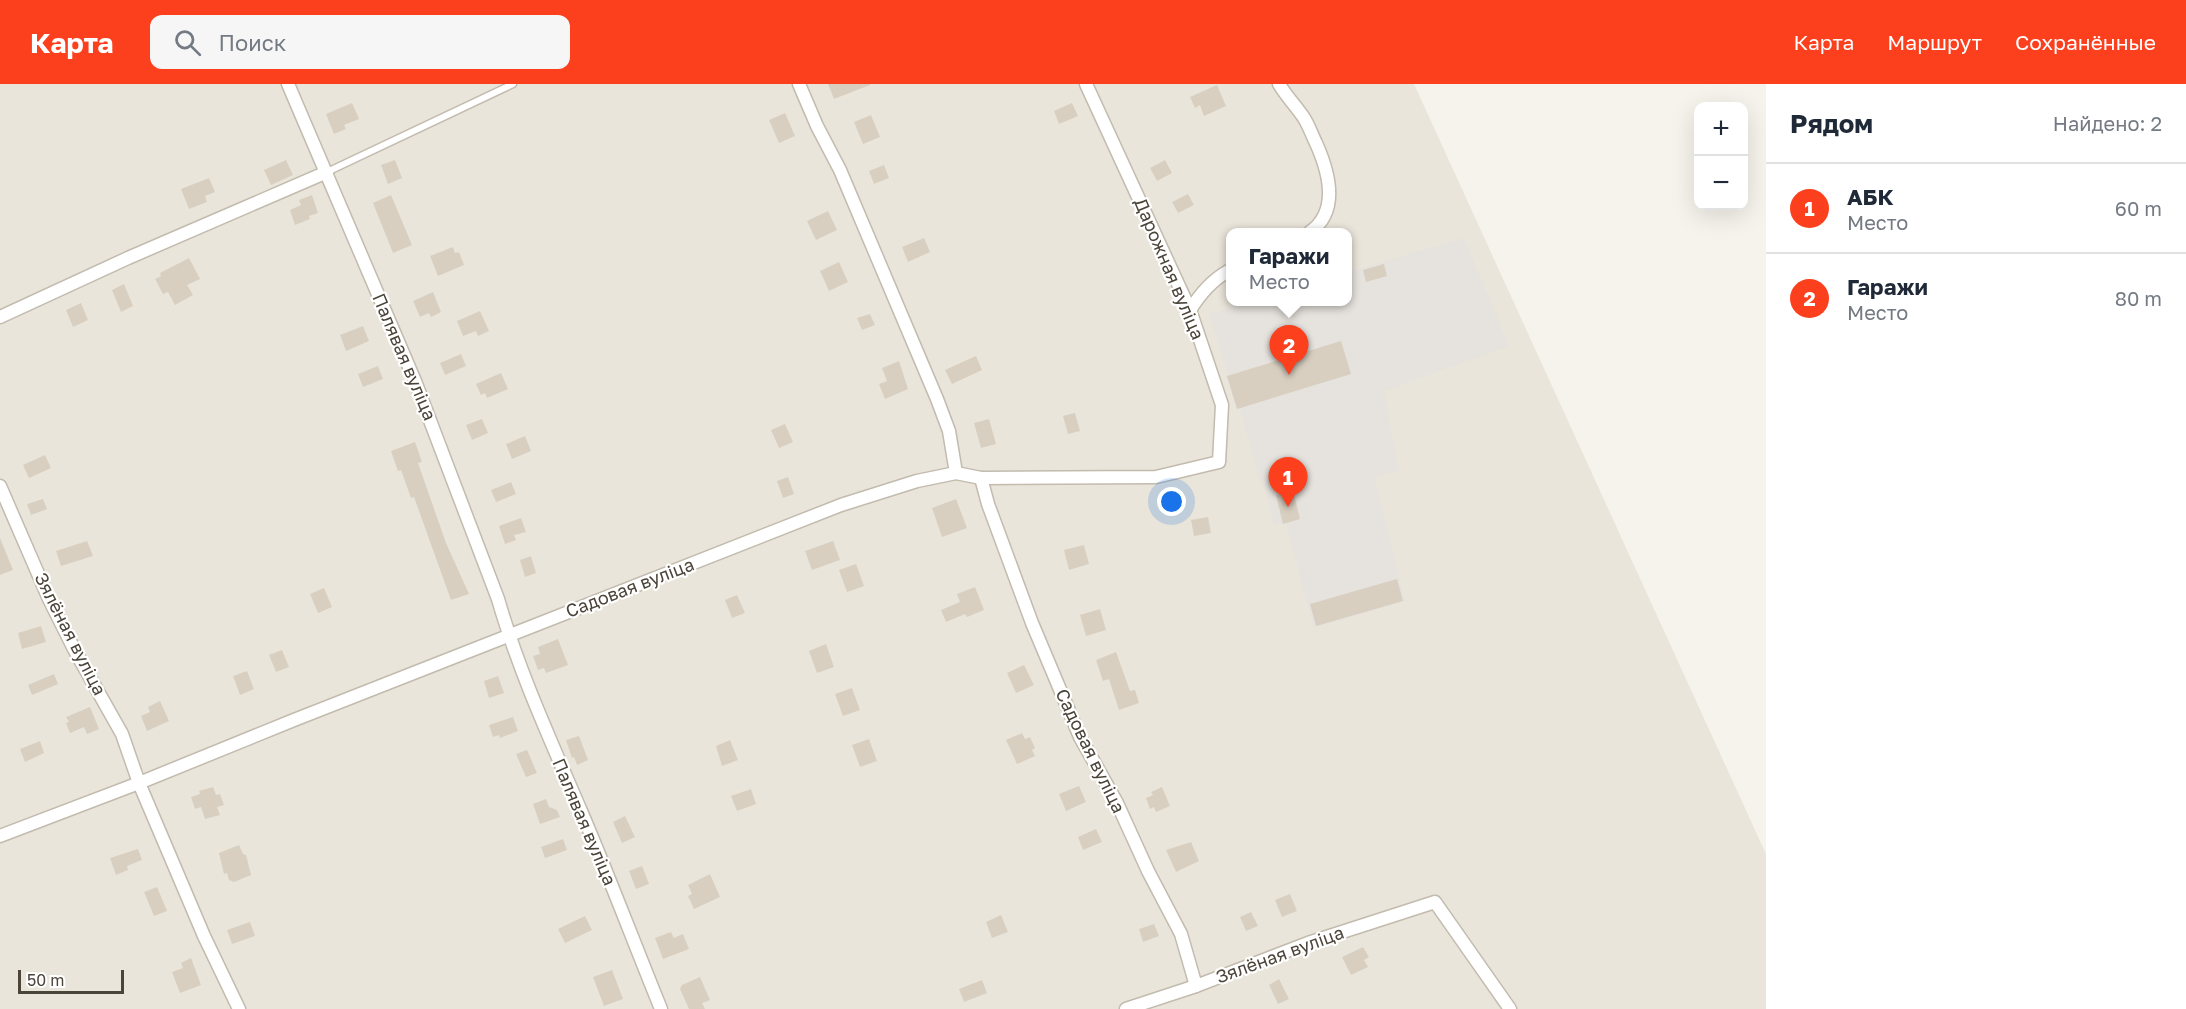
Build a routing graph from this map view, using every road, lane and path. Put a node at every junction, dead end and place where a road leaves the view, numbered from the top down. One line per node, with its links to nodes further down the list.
1 (288, 84): 6 (street, Палявая вуліца)
2 (513, 84): 6 (lane)
3 (799, 84): 12 (street)
4 (1086, 84): 9 (street, Дарожная вуліца)
5 (1279, 84): 7 (street)
6 (327, 172): 10 (street); 15 (street, Палявая вуліца)
7 (1316, 228)
8 (1226, 272): 9 (street)
9 (1190, 310): 11 (street, Дарожная вуліца)
10 (0, 317)
11 (1219, 462): 13 (street, Садовая вуліца)
12 (956, 473): 13 (street, Садовая вуліца); 15 (street, Садовая вуліца)
13 (981, 478): 18 (street, Садовая вуліца)
14 (0, 486): 16 (street, Зялёная вуліца)
15 (509, 635): 16 (street); 20 (street, Палявая вуліца)
16 (139, 783): 17 (street); 19 (street, Зялёная вуліца)
17 (0, 836)
18 (1196, 986): 21 (street, Зялёная вуліца); 22 (street, Зялёная вуліца)
19 (239, 1009)
20 (661, 1009)
21 (1126, 1009)
22 (1510, 1009)

